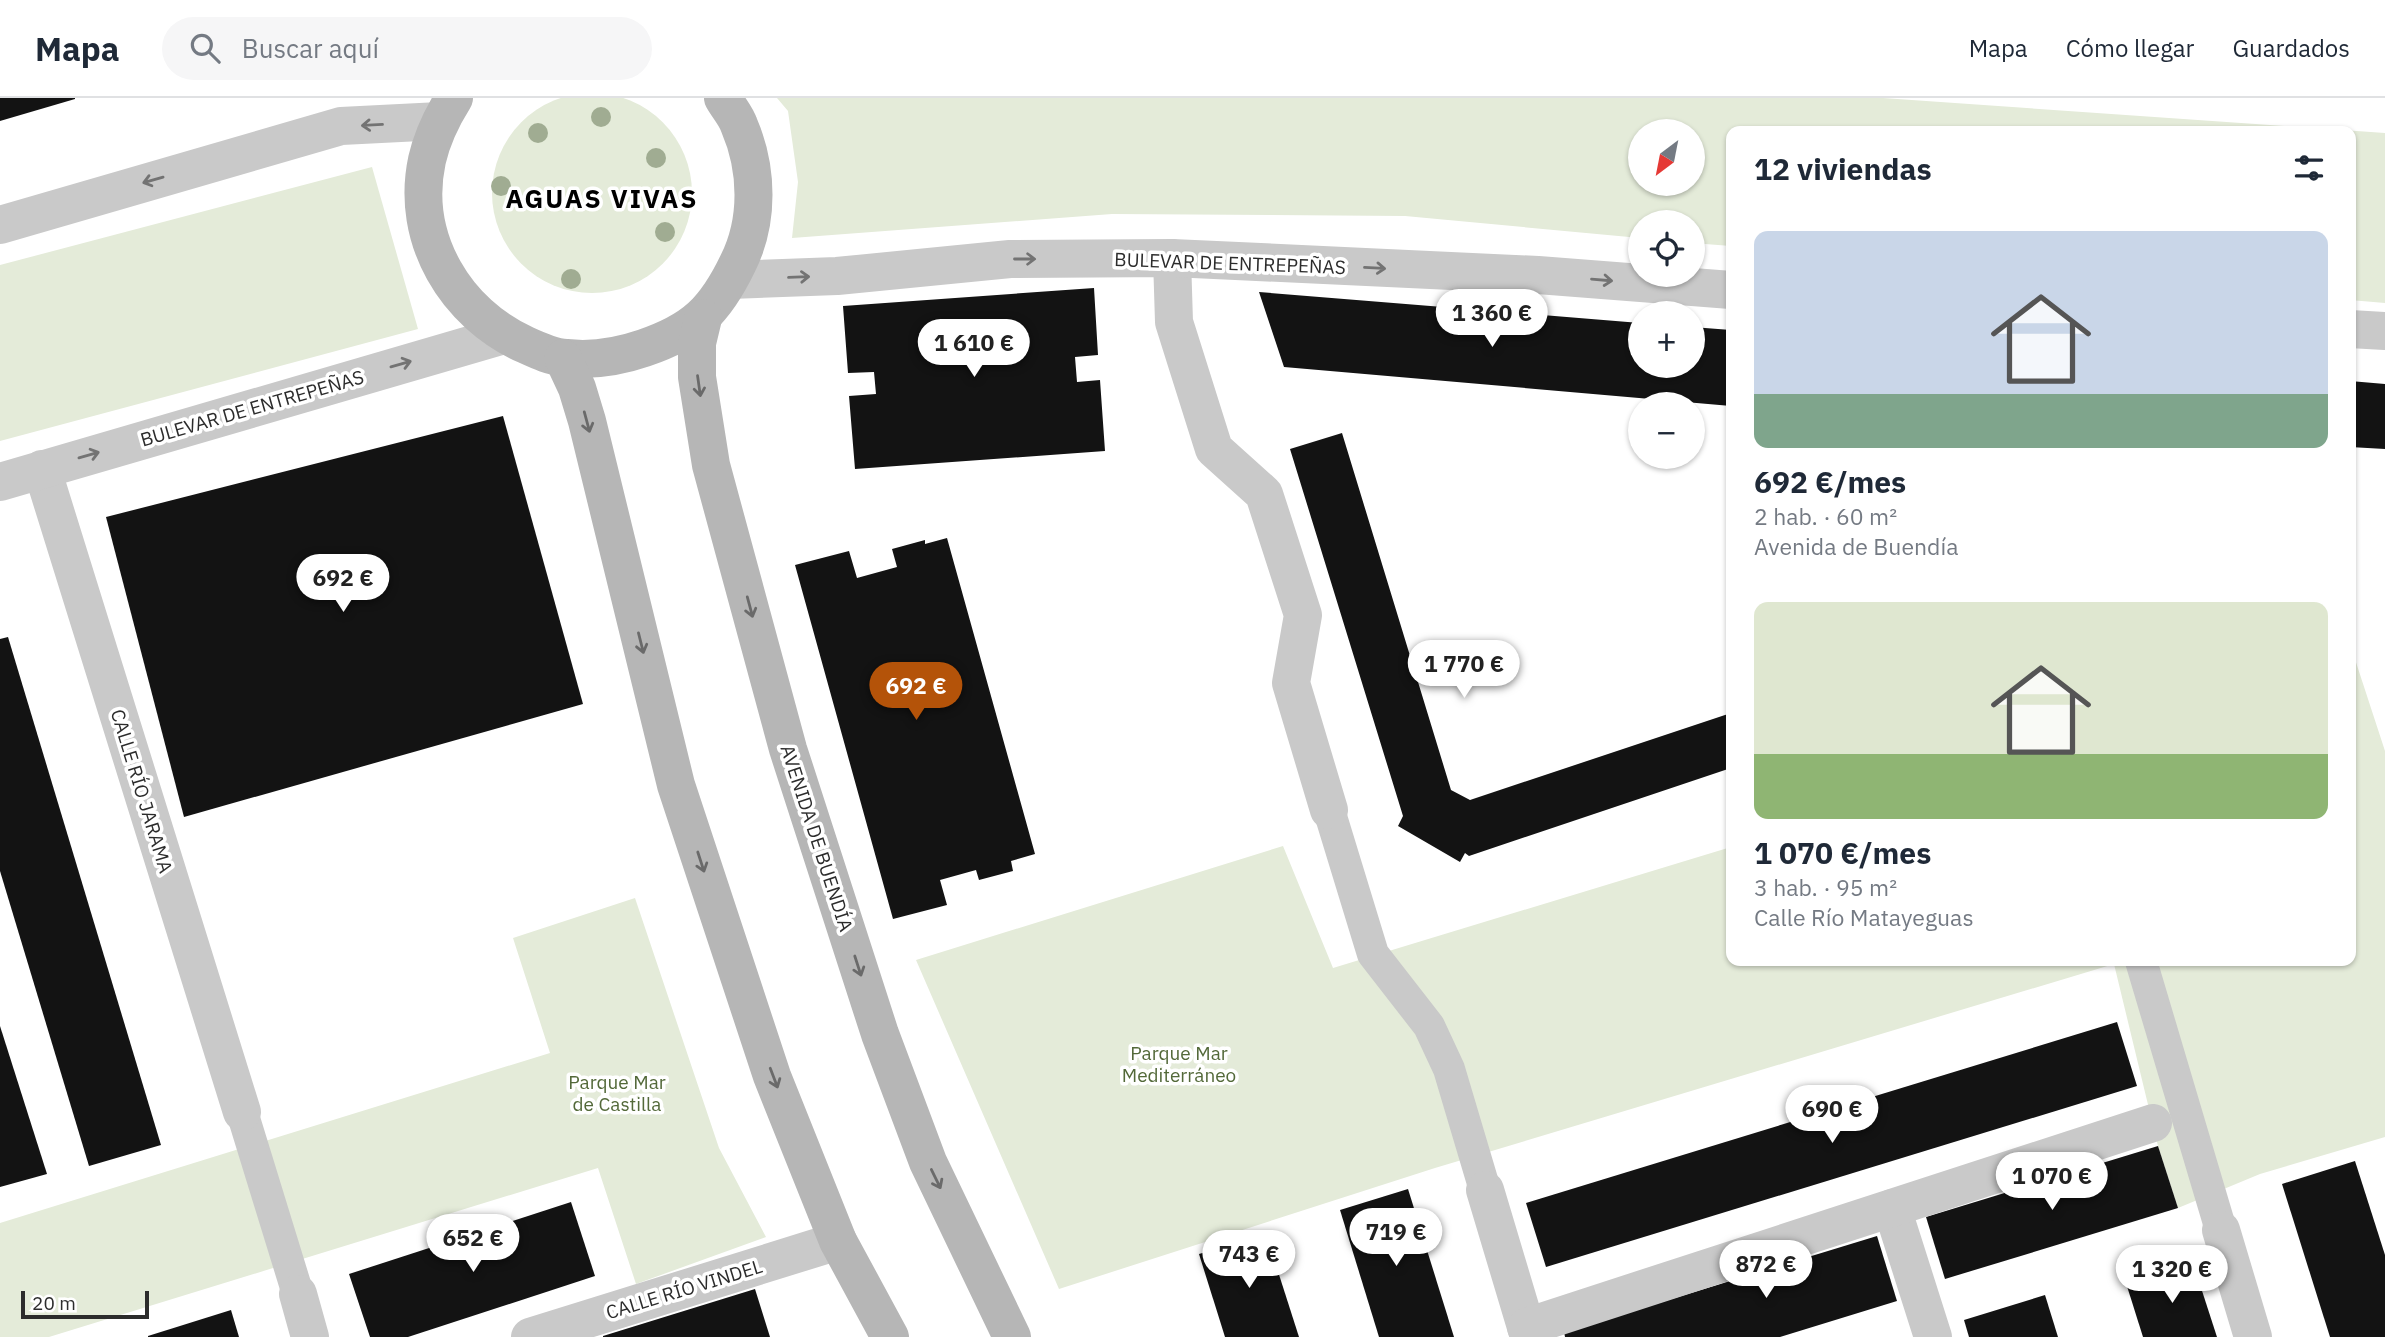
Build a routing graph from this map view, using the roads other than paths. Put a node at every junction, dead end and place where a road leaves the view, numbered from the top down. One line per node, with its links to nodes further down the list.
1 (723, 98): 5 (main road)
2 (447, 109): 3 (street, one-way to 3); 10 (main road)
3 (0, 225)
4 (1172, 258): 5 (street, BULEVAR DE ENTREPEÑAS, one-way to 4); 6 (street, BULEVAR DE ENTREPEÑAS, one-way to 6); 14 (street)
5 (730, 280): 7 (main road)
6 (1726, 290)
7 (702, 318): 11 (main road); 27 (main road, AVENIDA DE BUENDÍA, one-way to 27)
8 (2356, 329): 9 (street)
9 (2385, 331)
10 (504, 335): 11 (main road); 12 (street, BULEVAR DE ENTREPEÑAS, one-way to 10)
11 (564, 358): 21 (main road, one-way to 21)
12 (42, 469): 13 (street, BULEVAR DE ENTREPEÑAS); 16 (street, CALLE RÍO JARAMA)
13 (0, 482)
14 (1329, 810): 18 (street)
15 (2142, 966): 17 (street)
16 (242, 1112): 22 (street)
17 (2169, 1118): 19 (street); 20 (street)
18 (1485, 1190): 23 (street)
19 (1892, 1209): 23 (street); 28 (street)
20 (2221, 1230): 29 (street)
21 (838, 1241): 25 (street, CALLE RÍO VINDEL); 26 (main road)
22 (298, 1294): 24 (street)
23 (1528, 1332)
24 (310, 1337)
25 (530, 1337)
26 (890, 1337)
27 (1012, 1337)
28 (1933, 1337)
29 (2253, 1337)

